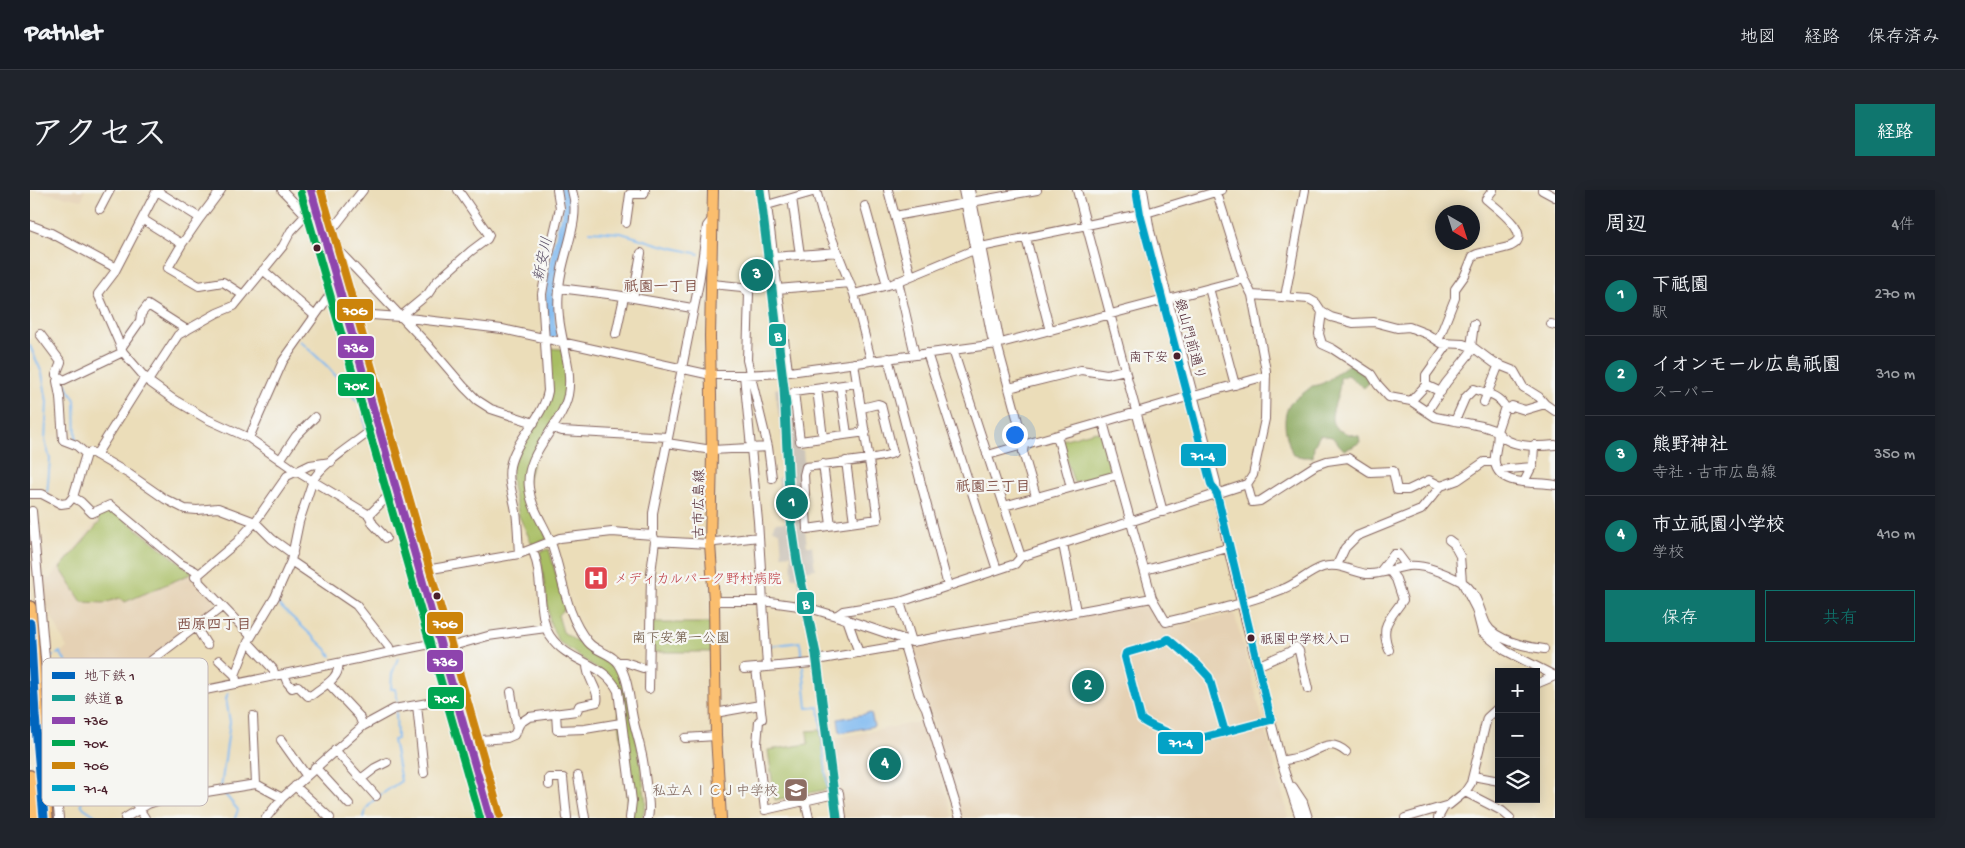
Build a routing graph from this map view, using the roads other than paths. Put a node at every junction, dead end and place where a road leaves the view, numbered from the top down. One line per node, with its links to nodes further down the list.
1 (110, 190): 31 (street)
2 (221, 190): 35 (street)
3 (282, 190): 32 (street)
4 (311, 190): 32 (highway)
5 (363, 190): 42 (street)
6 (458, 190): 73 (street)
7 (557, 190): 79 (street)
8 (572, 190): 58 (street)
9 (645, 190): 38 (street)
10 (713, 190): 37 (main road, 古市広島線)
11 (765, 190): 29 (street)
12 (816, 190): 27 (street); 45 (street)
13 (891, 190): 34 (street)
14 (963, 190): 28 (street)
15 (970, 190): 28 (street)
16 (1037, 190): 25 (street)
17 (1077, 190): 40 (street)
18 (1136, 190): 33 (street, 銀山門前通り)
19 (1143, 190): 33 (street, 銀山門前通り)
20 (1305, 190): 65 (street)
21 (1493, 190): 80 (street)
22 (1542, 190): 26 (street)
23 (157, 191): 35 (street); 36 (street)
24 (1218, 191): 33 (street); 52 (street)
25 (1017, 192): 28 (street)
26 (1555, 197)
27 (792, 198): 29 (street); 47 (street)
28 (969, 202): 34 (street); 44 (street)
29 (767, 205): 48 (street)
30 (865, 206): 57 (street)
31 (100, 209)
32 (311, 213): 42 (highway); 50 (street)
33 (1143, 214): 40 (street); 67 (street, 銀山門前通り)
34 (895, 216): 51 (street)
35 (200, 218): 43 (street)
36 (142, 219): 43 (street); 49 (street)
37 (711, 221): 55 (main road, 古市広島線); 68 (street)
38 (626, 223)
39 (30, 224): 49 (street)
40 (1086, 226): 41 (street); 71 (street)
41 (1026, 238): 44 (street); 76 (street)
42 (325, 240): 56 (highway); 73 (street)
43 (182, 244): 61 (street)
44 (978, 248): 51 (street); 82 (street)
45 (838, 252): 47 (street); 54 (street)
46 (640, 253): 66 (street)
47 (800, 255): 48 (street)
48 (773, 257): 60 (street)
49 (116, 268): 84 (street)
50 (263, 270): 61 (street); 72 (street)
51 (911, 276): 53 (street)
52 (1244, 279): 59 (street); 63 (street)
53 (898, 281): 57 (street); 87 (street)
54 (850, 283): 60 (street); 62 (street)
55 (712, 284): 95 (main road, 古市広島線); 96 (street)
56 (337, 285): 69 (highway); 72 (street)
57 (887, 285): 62 (street)
58 (559, 288): 64 (street); 81 (street)
59 (1209, 288): 67 (street); 101 (street)
60 (777, 289): 94 (street)
61 (243, 294): 75 (street)
62 (854, 294): 89 (street)
63 (1252, 295): 65 (street); 97 (street)
64 (624, 297): 66 (street); 78 (street)
65 (1286, 297): 70 (street)
66 (633, 298): 68 (street)
67 (1165, 300): 71 (street); 108 (street, 銀山門前通り)
68 (692, 308): 92 (street)
69 (345, 312): 73 (street); 121 (highway)
70 (1322, 312): 80 (street); 109 (street)
71 (1110, 314): 76 (street); 93 (street)
72 (315, 316): 127 (street)
73 (400, 317): 79 (street); 120 (street)
74 (1474, 324): 83 (street)
75 (187, 330): 84 (street); 99 (street)
76 (1050, 331): 82 (street)
77 (40, 334): 98 (street)
78 (616, 334)
79 (544, 339): 81 (street); 120 (street)
80 (1441, 342): 83 (street); 102 (street)
81 (565, 343): 92 (street); 122 (street)
82 (997, 344): 85 (street); 104 (street)
83 (1472, 348): 91 (street); 106 (street)
84 (122, 350): 98 (street); 99 (street)
85 (952, 350): 86 (street); 138 (street)
86 (927, 353): 87 (street); 183 (street)
87 (916, 355): 88 (street)
88 (888, 358): 89 (street); 190 (street)
89 (871, 360): 90 (street)
90 (854, 362): 94 (street); 100 (street)
91 (1499, 364): 107 (street); 111 (street)
92 (681, 369): 95 (street); 129 (street)
93 (1125, 370): 104 (street); 114 (street)
94 (788, 371): 96 (street)
95 (711, 375): 96 (street); 135 (main road, 古市広島線)
96 (748, 375): 133 (street); 134 (street)
97 (1266, 376): 101 (street); 151 (street)
98 (60, 378): 136 (street)
99 (147, 379): 127 (street); 137 (street)
100 (857, 383): 103 (street); 113 (street)
101 (1235, 385): 108 (street)
102 (1426, 385): 106 (street); 109 (street)
103 (840, 386): 105 (street); 125 (street)
104 (1009, 388): 130 (street)
105 (817, 389): 128 (street); 128 (street)
106 (1441, 392): 116 (street)
107 (1487, 393): 110 (street); 112 (street); 118 (street)
108 (1191, 396): 114 (street); 157 (street, 銀山門前通り)
109 (1411, 401): 116 (street)
110 (1484, 402)
111 (1545, 404): 112 (street); 115 (street)
112 (1504, 407): 123 (street)
113 (862, 408): 124 (street); 139 (street)
114 (1136, 411): 119 (street); 162 (street)
115 (1555, 411)
116 (1427, 412): 118 (street)
117 (315, 417): 140 (street)
118 (1455, 421): 123 (street)
119 (1103, 422): 126 (street); 147 (street)
120 (534, 423): 178 (street)
121 (378, 428): 142 (street); 155 (highway)
122 (552, 428): 129 (street); 172 (street)
123 (1498, 431): 131 (street); 144 (street)
124 (866, 432): 125 (street); 139 (street)
125 (847, 434): 128 (street)
126 (1057, 436): 130 (street); 154 (street)
127 (249, 438): 140 (street)
128 (824, 438)
129 (667, 440): 135 (street); 170 (street)
130 (1024, 444): 138 (street); 158 (street)
131 (1534, 445): 132 (street); 145 (street)
132 (1555, 445)
133 (751, 447): 134 (street); 135 (street); 168 (street)
134 (768, 447): 148 (street)
135 (712, 450): 174 (main road, 古市広島線)
136 (86, 454): 137 (street); 159 (street)
137 (96, 455): 164 (street)
138 (988, 455): 160 (street)
139 (869, 458): 141 (street); 165 (street)
140 (280, 460): 146 (street)
141 (846, 461): 143 (street); 165 (street)
142 (331, 462): 146 (street); 149 (street)
143 (823, 464): 167 (street); 167 (street)
144 (1496, 466): 145 (street); 150 (street); 153 (street)
145 (1532, 467): 150 (street)
146 (296, 471): 149 (street); 164 (street)
147 (1117, 475): 154 (street); 166 (street)
148 (772, 478)
149 (313, 480): 163 (street); 180 (street)
150 (1524, 482): 152 (street)
151 (1247, 484): 153 (street); 157 (street)
152 (1555, 485)
153 (1441, 486): 181 (street)
154 (1071, 487): 158 (street)
155 (396, 488): 163 (street); 186 (highway)
156 (30, 494): 159 (street)
157 (1217, 494): 162 (street); 176 (street, 銀山門前通り)
158 (1036, 496): 160 (street)
159 (73, 497): 188 (street)
160 (1004, 506): 179 (street)
161 (32, 511): 173 (street)
162 (1163, 512): 166 (street)
163 (369, 515): 169 (street)
164 (255, 522): 180 (street); 188 (street)
165 (854, 522): 167 (street)
166 (1130, 523): 175 (street); 184 (street)
167 (831, 525)
168 (760, 537): 174 (street); 193 (street)
169 (386, 538)
170 (654, 538): 172 (street); 174 (street); 233 (street)
171 (1449, 540): 189 (street)
172 (550, 541): 177 (street); 216 (street)
173 (32, 542): 211 (street)
174 (710, 544): 192 (main road, 古市広島線)
175 (1063, 544): 179 (street); 198 (street)
176 (1228, 548): 184 (street); 195 (street, 銀山門前通り)
177 (532, 549): 178 (street); 202 (street)
178 (519, 554): 186 (street)
179 (1020, 557): 183 (street)
180 (292, 558): 203 (street); 209 (street)
181 (1337, 565): 187 (street); 195 (street)
182 (1407, 566): 185 (street); 187 (street); 189 (street)
183 (997, 570): 190 (street)
184 (1145, 570): 191 (street)
185 (1390, 570): 187 (street); 208 (street)
186 (420, 571): 206 (highway)
187 (1379, 573)
188 (196, 576): 197 (street)
189 (1462, 582): 207 (street); 229 (street)
190 (948, 586): 194 (street)
191 (1152, 598): 195 (street); 198 (street)
192 (714, 601): 193 (street); 242 (main road, 古市広島線)
193 (763, 601): 199 (street); 221 (street)
194 (900, 602): 199 (street); 204 (street)
195 (1242, 603): 222 (street, 銀山門前通り)
196 (30, 607): 220 (highway)
197 (222, 607): 201 (street); 203 (street)
198 (1076, 611): 204 (street)
199 (836, 616): 200 (street)
200 (847, 620): 204 (street); 210 (street)
201 (196, 627): 205 (street); 212 (street)
202 (546, 628): 206 (street); 219 (street)
203 (250, 639): 227 (street); 228 (street)
204 (907, 643): 210 (street); 295 (street)
205 (207, 645)
206 (441, 645): 209 (street); 237 (highway)
207 (1544, 649)
208 (1389, 650)
209 (390, 652): 217 (street)
210 (859, 653): 214 (street)
211 (45, 656)
212 (155, 658)
213 (42, 659): 220 (street)
214 (822, 659)
215 (219, 660): 227 (street)
216 (618, 662): 223 (street); 290 (street)
217 (338, 663): 226 (street); 230 (street)
218 (812, 663): 221 (street)
219 (587, 664): 241 (street); 244 (street)
220 (35, 666): 245 (highway)
221 (767, 666): 224 (street)
222 (1257, 666): 234 (street); 254 (street, 銀山門前通り)
223 (643, 668)
224 (756, 668): 225 (street); 239 (street)
225 (744, 669)
226 (284, 674): 228 (street); 230 (street)
227 (236, 675): 232 (street)
228 (275, 676): 232 (street)
229 (1555, 676): 231 (street)
230 (328, 682): 246 (street)
231 (1540, 682)
232 (237, 684): 235 (street)
233 (649, 689)
234 (1308, 689)
235 (208, 690)
236 (511, 692): 247 (street)
237 (456, 698): 238 (street); 251 (highway)
238 (417, 705): 246 (street); 258 (street)
239 (760, 705): 242 (street); 279 (street)
240 (1495, 711): 262 (street)
241 (556, 713): 244 (street); 247 (street)
242 (715, 713): 248 (main road, 古市広島線)
243 (254, 716): 266 (street)
244 (621, 723): 289 (street)
245 (35, 725): 256 (highway)
246 (363, 726): 252 (street)
247 (518, 731): 251 (street)
248 (716, 736): 249 (street); 291 (main road, 古市広島線)
249 (684, 738)
250 (281, 740): 259 (street)
251 (468, 741): 286 (highway)
252 (335, 750): 257 (street); 263 (street)
253 (1346, 752): 254 (street)
254 (1281, 761): 264 (street, 銀山門前通り)
255 (387, 762): 263 (street)
256 (42, 764)
257 (315, 767): 259 (street); 274 (street)
258 (424, 773)
259 (306, 775): 268 (street)
260 (30, 776): 281 (highway)
261 (578, 776): 288 (street)
262 (1473, 776): 265 (street); 270 (street)
263 (362, 779): 271 (street)
264 (1288, 779): 296 (street, 銀山門前通り); 297 (street)
265 (1495, 780)
266 (256, 784): 269 (street); 272 (street)
267 (549, 785): 287 (street)
268 (295, 786): 272 (street); 285 (street)
269 (208, 792)
270 (1465, 792): 277 (street); 278 (street)
271 (376, 796)
272 (282, 798): 284 (street)
273 (805, 800): 279 (street); 293 (street); 294 (street)
274 (349, 804)
275 (138, 806): 280 (street)
276 (145, 806): 280 (street)
277 (1444, 807): 298 (street); 299 (street)
278 (1496, 808): 300 (street); 301 (street)
279 (770, 809): 292 (street)
280 (140, 810): 282 (street); 283 (street)
281 (35, 818)
282 (124, 818)
283 (145, 818)
284 (266, 818)
285 (330, 818)
286 (490, 818)
287 (567, 818)
288 (585, 818)
289 (630, 818)
290 (648, 818)
291 (721, 818)
292 (771, 818)
293 (809, 818)
294 (842, 818)
295 (960, 818)
296 (1300, 818)
297 (1308, 818)
298 (1405, 818)
299 (1438, 818)
300 (1496, 818)
301 (1510, 818)

